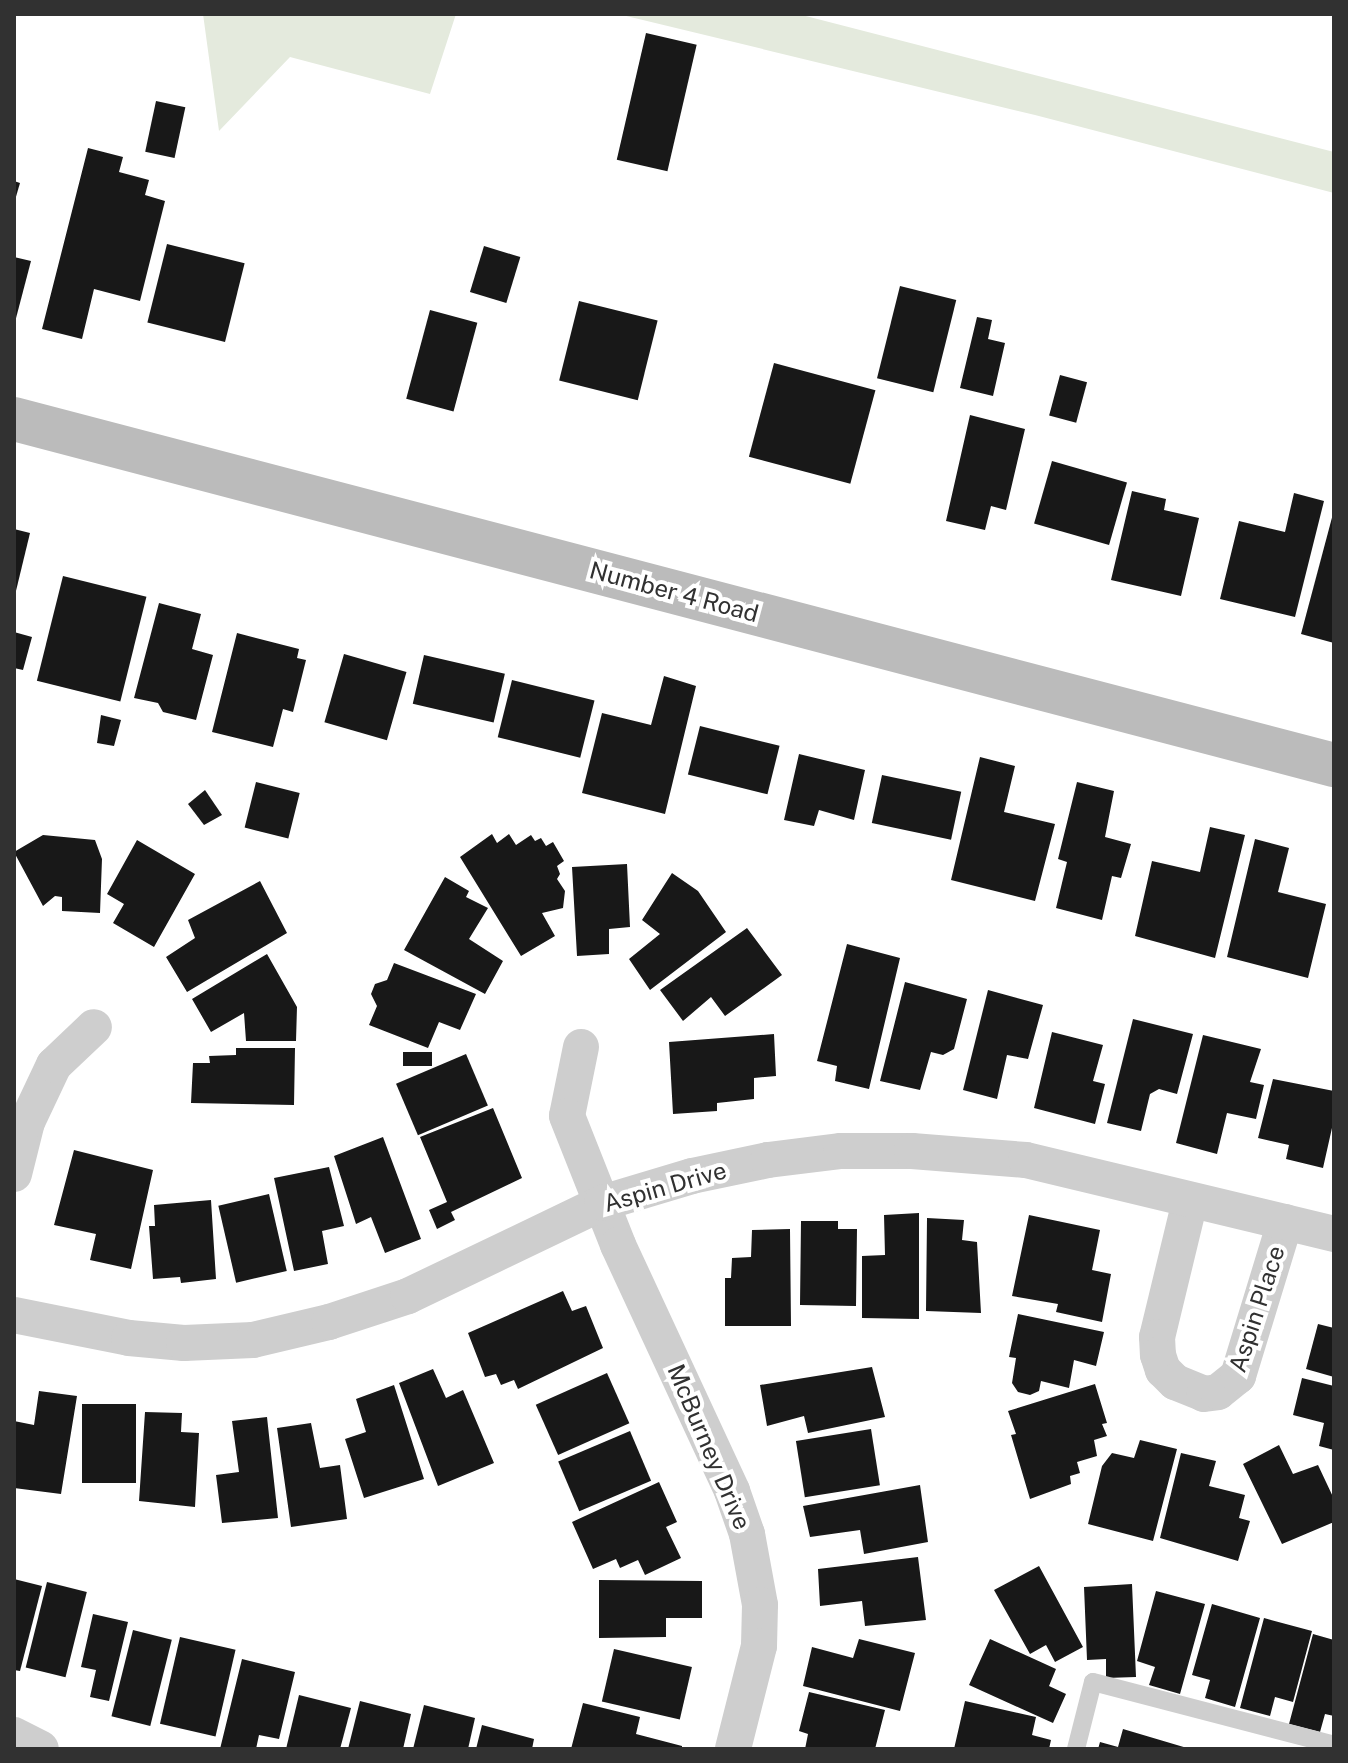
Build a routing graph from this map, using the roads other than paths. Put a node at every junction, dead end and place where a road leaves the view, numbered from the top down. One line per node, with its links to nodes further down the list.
1 (14, 419): 2 (main road, Number 4 Road)
2 (1334, 765)
3 (94, 1027): 5 (street)
4 (581, 1047): 7 (street, McBurney Drive)
5 (14, 1174)
6 (1190, 1201): 7 (street, Aspin Drive); 8 (street, Aspin Drive); 8 (street, Aspin Place)
7 (602, 1203): 10 (street, Aspin Drive); 14 (street, McBurney Drive)
8 (1285, 1222): 9 (street, Aspin Drive)
9 (1334, 1234)
10 (14, 1315)
11 (14, 1735): 13 (street)
12 (1334, 1745): 15 (lane)
13 (41, 1749)
14 (733, 1749)
15 (1076, 1749)

